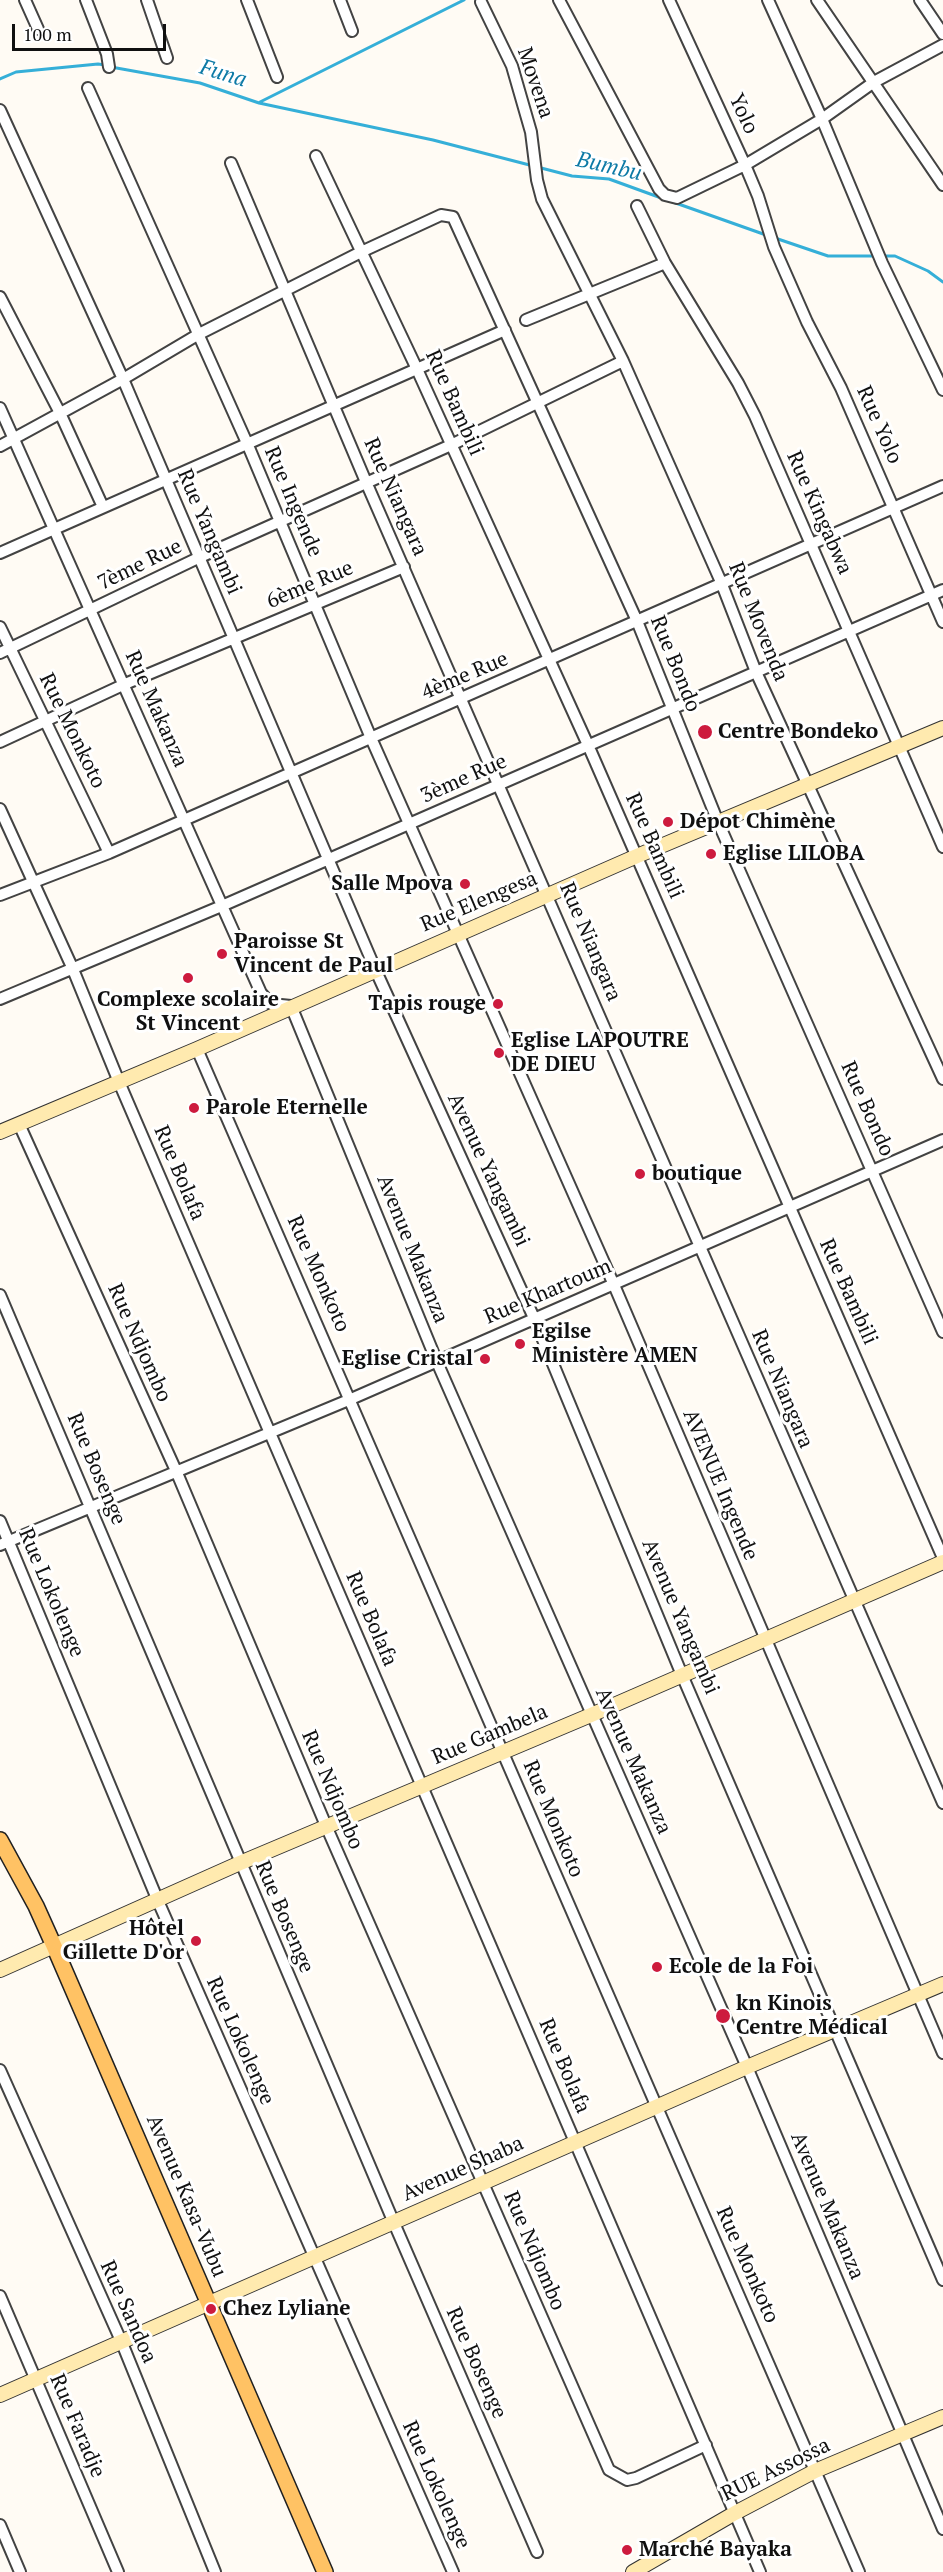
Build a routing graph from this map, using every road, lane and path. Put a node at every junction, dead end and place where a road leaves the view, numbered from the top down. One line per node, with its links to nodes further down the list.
1 (25, 0): 12 (street)
2 (86, 0): 17 (street)
3 (147, 0): 16 (street)
4 (247, 0): 18 (street)
5 (340, 0): 13 (street)
6 (560, 0): 25 (street)
7 (669, 0): 25 (street, Yolo)
8 (768, 0): 22 (street)
9 (818, 0): 19 (street)
10 (920, 0): 14 (street)
11 (481, 2): 26 (street, Movena)
12 (38, 29)
13 (352, 31)
14 (943, 34)
15 (943, 45): 19 (street)
16 (167, 58)
17 (109, 67)
18 (277, 77)
19 (874, 82): 22 (street); 27 (street)
20 (88, 88): 37 (street, Rue Ingende)
21 (0, 110): 40 (street, Rue Yangambi)
22 (822, 119): 25 (street); 41 (street)
23 (316, 156): 30 (street, Rue Bambili)
24 (231, 163): 32 (street, Rue Niangara)
25 (745, 165): 29 (street, Yolo)
26 (537, 180): 33 (street, Rue Movenda)
27 (943, 185)
28 (637, 206): 31 (street, Rue Kingabwa)
29 (774, 247): 54 (street, Rue Yolo)
30 (361, 252): 32 (street); 36 (street, Rue Bondo); 39 (street, Rue Bambili)
31 (665, 263): 33 (street); 57 (street, Rue Kingabwa)
32 (284, 291): 37 (street); 43 (street, Rue Niangara)
33 (590, 295): 35 (street); 38 (street, Rue Movenda)
34 (0, 297): 45 (street)
35 (526, 320)
36 (505, 330): 39 (street); 42 (street, Rue Bondo)
37 (199, 334): 40 (street); 47 (street, Rue Ingende)
38 (623, 361): 42 (street, 7ème Rue); 61 (street, Rue Movenda)
39 (416, 367): 43 (street); 48 (street, Rue Bambili)
40 (123, 379): 45 (street); 50 (street, Rue Yangambi)
41 (943, 390)
42 (536, 403): 48 (street, 7ème Rue); 66 (street, Rue Bondo)
43 (334, 406): 47 (street); 51 (street, Rue Niangara)
44 (0, 408): 46 (street, Rue Makanza)
45 (60, 412): 46 (street); 53 (street)
46 (14, 438): 49 (street); 56 (street, Rue Makanza)
47 (247, 443): 50 (street); 55 (street, Rue Ingende)
48 (451, 444): 51 (street, 7ème Rue); 72 (street, Rue Bambili)
49 (0, 446)
50 (166, 481): 53 (street); 59 (street, Rue Yangambi)
51 (366, 482): 55 (street, 7ème Rue); 60 (street, Rue Niangara)
52 (943, 486): 54 (street, 4ème Rue)
53 (104, 507): 56 (street)
54 (895, 507): 57 (street, 4ème Rue); 63 (street, Rue Yolo)
55 (281, 521): 59 (street, 7ème Rue); 64 (street, Rue Ingende)
56 (54, 530): 58 (street); 65 (street, Rue Makanza)
57 (812, 543): 61 (street, 4ème Rue); 69 (street, Rue Kingabwa)
58 (0, 553)
59 (198, 558): 65 (street, 7ème Rue); 70 (street, Rue Yangambi)
60 (404, 567): 64 (street, 6ème Rue); 75 (street, Rue Niangara)
61 (721, 582): 66 (street, 4ème Rue); 73 (street, Rue Movenda)
62 (943, 590): 63 (street, 3ème Rue)
63 (930, 596): 67 (street, Rue Yolo); 69 (street, 3ème Rue)
64 (314, 603): 70 (street, 6ème Rue); 79 (street, Rue Ingende)
65 (89, 611): 71 (street, 7ème Rue); 74 (street, Rue Makanza)
66 (637, 621): 72 (street, 4ème Rue); 76 (street, Rue Bondo)
67 (943, 622)
68 (0, 627): 71 (street, Rue Monkoto)
69 (849, 631): 73 (street, 3ème Rue); 82 (street, Rue Kingabwa)
70 (233, 639): 74 (street, 6ème Rue); 83 (street, Rue Yangambi)
71 (5, 651): 77 (street, Rue Monkoto)
72 (549, 661): 75 (street, 4ème Rue); 81 (street, Rue Bambili)
73 (756, 672): 76 (street, 3ème Rue); 84 (street, Rue Movenda)
74 (125, 684): 77 (street, 6ème Rue); 87 (street, Rue Makanza)
75 (462, 698): 79 (street, 4ème Rue); 85 (street, Rue Niangara)
76 (672, 710): 81 (street, 3ème Rue); 88 (street, Rue Bondo)
77 (45, 720): 80 (street, 6ème Rue); 91 (street, Rue Monkoto)
78 (943, 728): 82 (street, Rue Elengesa)
79 (371, 738): 83 (street, 4ème Rue); 89 (street, Rue Ingende)
80 (0, 742)
81 (588, 745): 85 (street, 3ème Rue); 92 (street, Rue Bambili)
82 (898, 745): 84 (street, Rue Elengesa); 90 (street, Rue Kingabwa)
83 (290, 772): 87 (street, 4ème Rue); 93 (street, Rue Yangambi)
84 (808, 783): 88 (street, Rue Elengesa); 104 (street, Rue Movenda)
85 (499, 784): 89 (street, 3ème Rue); 95 (street, Rue Niangara)
86 (0, 810): 94 (street, Rue Bolafa)
87 (183, 819): 91 (street, 4ème Rue); 97 (street, Rue Makanza)
88 (718, 822): 92 (street, Rue Elengesa); 109 (street, Rue Bondo)
89 (410, 824): 93 (street, 3ème Rue); 98 (street, Rue Ingende)
90 (943, 847)
91 (109, 853): 94 (street, 4ème Rue)
92 (637, 856): 95 (street, Rue Elengesa); 110 (street, Rue Bambili)
93 (327, 859): 97 (street, 3ème Rue); 100 (street, Rue Yangambi)
94 (34, 882): 96 (street, 4ème Rue); 99 (street, Rue Bolafa)
95 (548, 895): 98 (street, Rue Elengesa); 111 (street, Rue Niangara)
96 (0, 896)
97 (224, 905): 99 (street, 3ème Rue); 102 (street, Rue Makanza)
98 (458, 933): 100 (street, Rue Elengesa); 112 (street, AVENUE Ingende)
99 (72, 967): 101 (street, 3ème Rue); 105 (street, Rue Bolafa)
100 (376, 971): 102 (street, Rue Elengesa); 114 (street, Avenue Yangambi)
101 (0, 999)
102 (291, 1006): 103 (street, Rue Elengesa); 116 (street, Avenue Makanza)
103 (197, 1049): 105 (street, Rue Elengesa); 117 (street, Rue Monkoto)
104 (943, 1079)
105 (119, 1082): 106 (street, Rue Elengesa); 118 (street, Rue Bolafa)
106 (19, 1124): 107 (street, Rue Elengesa); 119 (street, Rue Ndjombo)
107 (0, 1132)
108 (943, 1140): 109 (street, Rue Khartoum)
109 (873, 1170): 110 (street, Rue Khartoum); 115 (street, Rue Bondo)
110 (789, 1208): 111 (street, Rue Khartoum); 123 (street, Rue Bambili)
111 (700, 1248): 112 (street, Rue Khartoum); 124 (street, Rue Niangara)
112 (614, 1285): 114 (street, Rue Khartoum); 125 (street, AVENUE Ingende)
113 (0, 1295): 120 (street, Rue Bosenge)
114 (534, 1318): 116 (street, Rue Khartoum); 126 (street, Avenue Yangambi)
115 (943, 1332)
116 (437, 1362): 117 (street, Rue Khartoum); 127 (street, Avenue Makanza)
117 (351, 1399): 118 (street, Rue Khartoum); 128 (street, Rue Monkoto)
118 (270, 1434): 119 (street, Rue Khartoum); 129 (street, Rue Bolafa)
119 (177, 1473): 120 (street, Rue Khartoum); 131 (street, Rue Ndjombo)
120 (91, 1507): 122 (street, Rue Khartoum); 133 (street, Rue Bosenge)
121 (0, 1521): 122 (street, Rue Lokolenge)
122 (4, 1544): 134 (street, Rue Lokolenge)
123 (943, 1560): 124 (street, Rue Gambela)
124 (852, 1600): 125 (street, Rue Gambela); 130 (street, Rue Niangara)
125 (764, 1638): 126 (street, Rue Gambela); 138 (street, AVENUE Ingende)
126 (682, 1675): 127 (street, Rue Gambela); 139 (street, Avenue Yangambi)
127 (591, 1715): 128 (street, Rue Gambela); 141 (street, Avenue Makanza)
128 (503, 1752): 129 (street, Rue Gambela); 143 (street, Rue Monkoto)
129 (422, 1786): 131 (street, Rue Gambela); 144 (street, Rue Bolafa)
130 (943, 1803)
131 (327, 1828): 133 (street, Rue Gambela); 145 (street, Rue Ndjombo)
132 (0, 1840): 135 (main road, Avenue Kasa-Vubu)
133 (240, 1863): 134 (street, Rue Gambela); 146 (street, Rue Bosenge)
134 (158, 1901): 135 (street, Rue Gambela); 147 (street, Rue Lokolenge)
135 (54, 1946): 136 (street, Rue Gambela); 150 (main road, Avenue Kasa-Vubu)
136 (0, 1970)
137 (943, 1984): 138 (street, Avenue Shaba)
138 (917, 1995): 139 (street, Avenue Shaba); 140 (street, AVENUE Ingende)
139 (835, 2031): 141 (street, Avenue Shaba); 148 (street, Avenue Yangambi)
140 (943, 2053)
141 (747, 2067): 143 (street, Avenue Shaba); 155 (street, Avenue Makanza)
142 (0, 2070): 151 (street, Rue Sandoa)
143 (657, 2107): 144 (street, Avenue Shaba); 157 (street, Rue Monkoto)
144 (576, 2143): 145 (street, Avenue Shaba); 156 (street, Rue Bolafa)
145 (483, 2183): 146 (street, Avenue Shaba); 156 (street, Rue Ndjombo)
146 (393, 2223): 147 (street, Avenue Shaba); 161 (street, Rue Bosenge)
147 (313, 2257): 150 (street, Avenue Shaba); 167 (street, Rue Lokolenge)
148 (943, 2280)
149 (0, 2296): 152 (street, Rue Faradje)
150 (208, 2305): 151 (street, Avenue Shaba); 166 (main road, Avenue Kasa-Vubu)
151 (122, 2343): 152 (street, Avenue Shaba); 165 (street, Rue Sandoa)
152 (36, 2380): 153 (street, Avenue Shaba); 164 (street, Rue Faradje)
153 (0, 2395)
154 (943, 2417): 155 (street, RUE Assossa)
155 (903, 2435): 157 (street, RUE Assossa); 160 (street, Avenue Makanza)
156 (706, 2445): 158 (street, Rue Bolafa)
157 (815, 2471): 158 (street, RUE Assossa); 170 (street, Rue Monkoto)
158 (735, 2513): 162 (street, RUE Assossa); 169 (street, Rue Bolafa)
159 (0, 2525): 163 (street)
160 (943, 2529)
161 (537, 2552)
162 (650, 2567): 168 (street, RUE Assossa)
163 (20, 2572)
164 (118, 2572)
165 (215, 2572)
166 (325, 2572)
167 (453, 2572)
168 (633, 2572)
169 (760, 2572)
170 (859, 2572)

